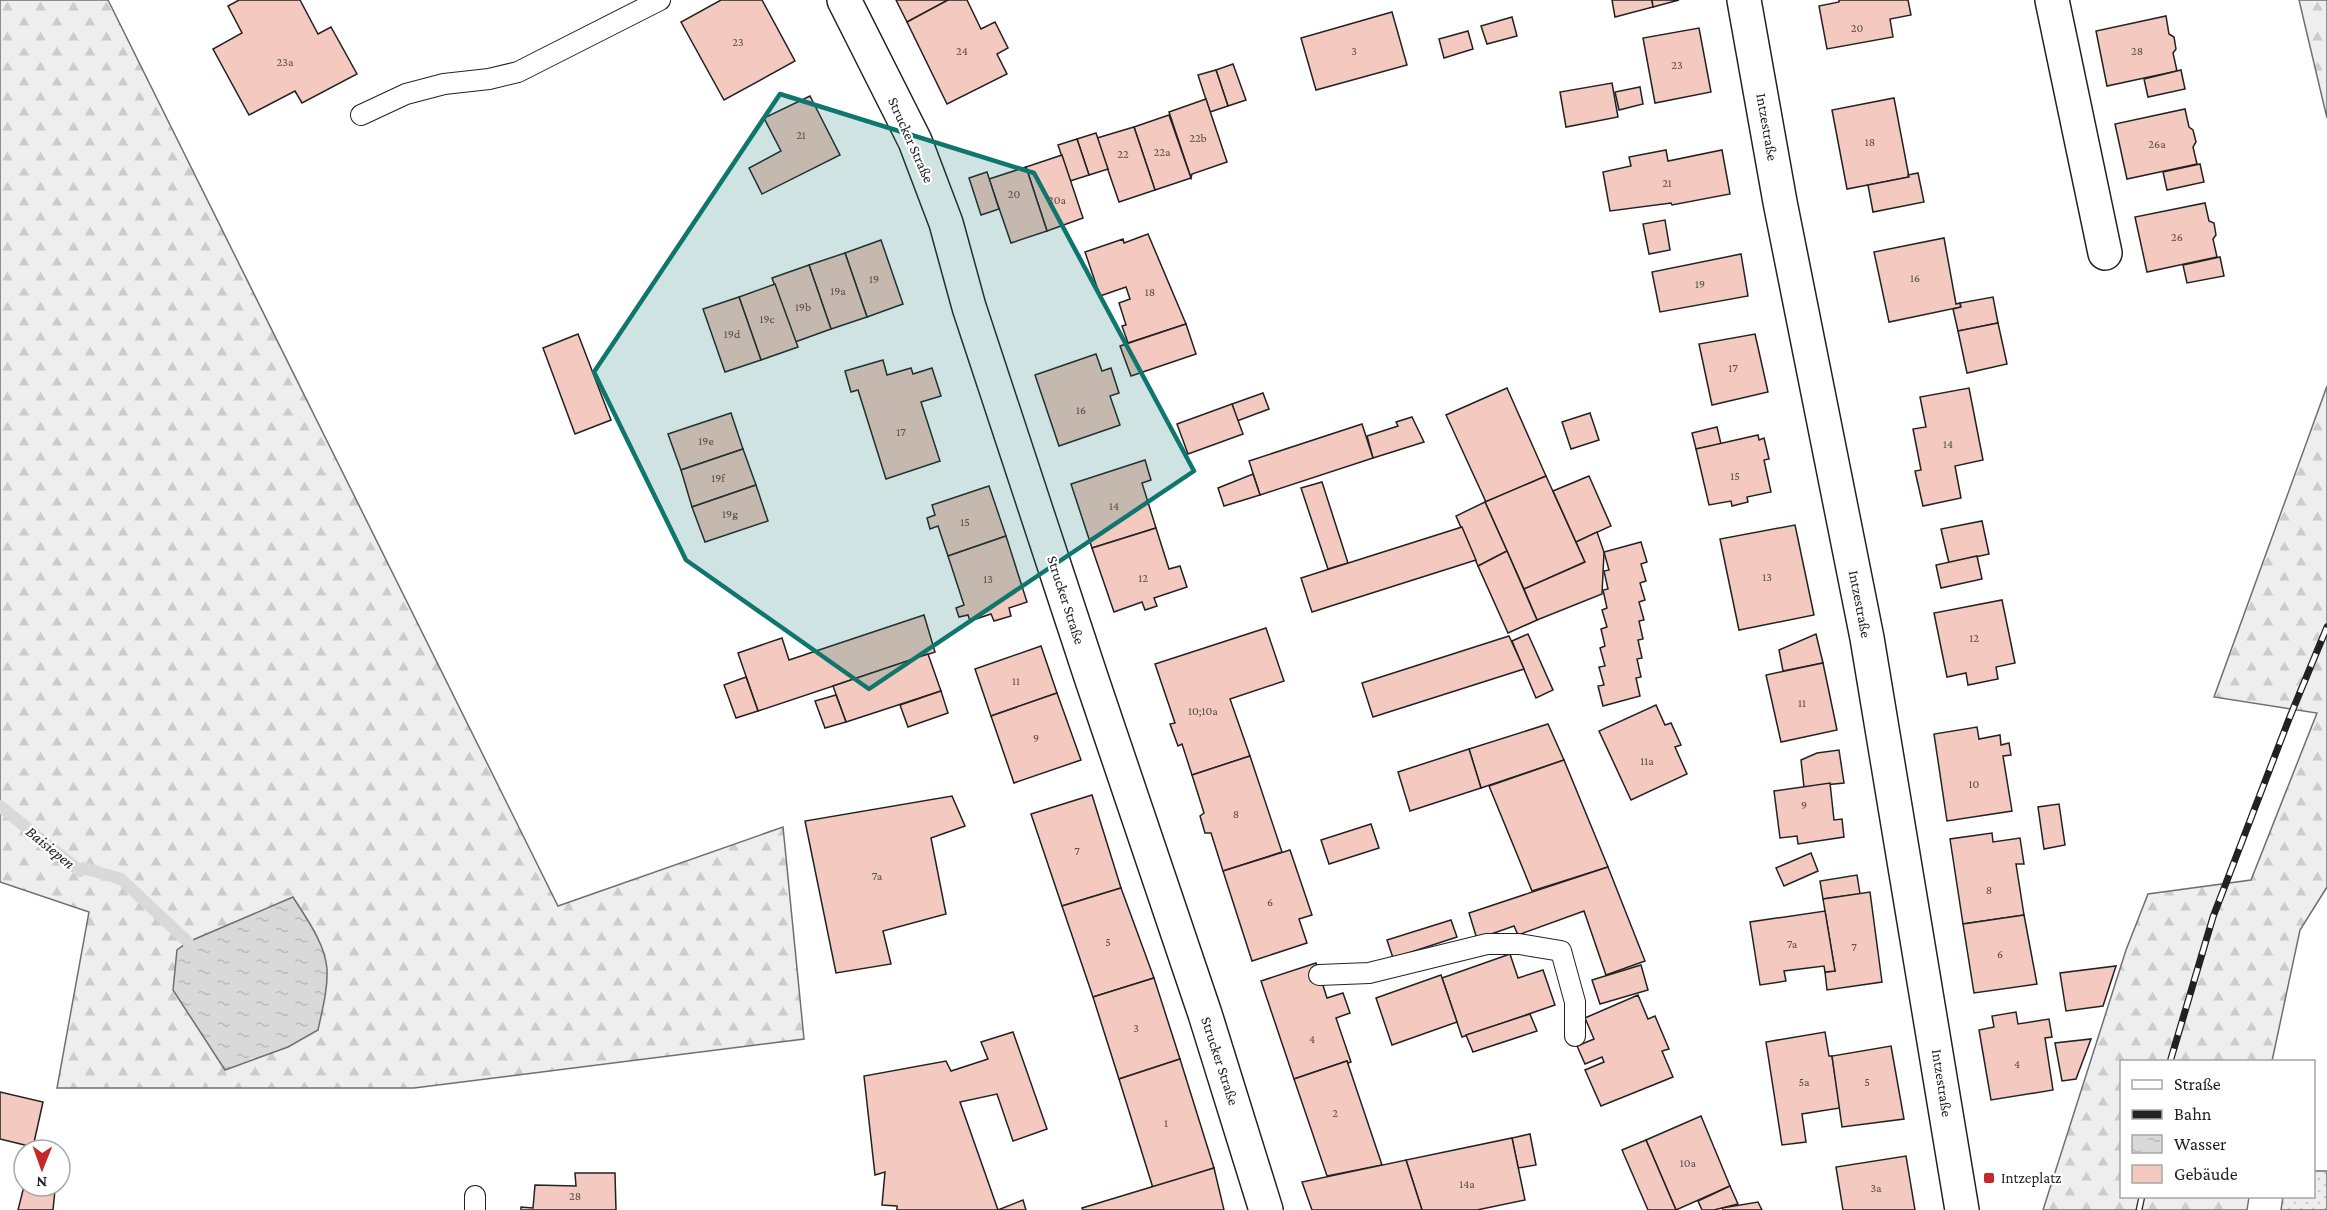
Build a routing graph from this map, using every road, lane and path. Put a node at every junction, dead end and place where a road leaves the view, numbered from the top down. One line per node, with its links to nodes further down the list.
1 (660, 0): 5 (lane)
2 (844, 0): 9 (street, Strucker Straße)
3 (1744, 0): 10 (street, Intzestraße)
4 (2052, 0): 6 (street)
5 (361, 115)
6 (2105, 253)
7 (1319, 975): 8 (lane)
8 (1575, 1036)
9 (1266, 1210)
10 (1962, 1210)

